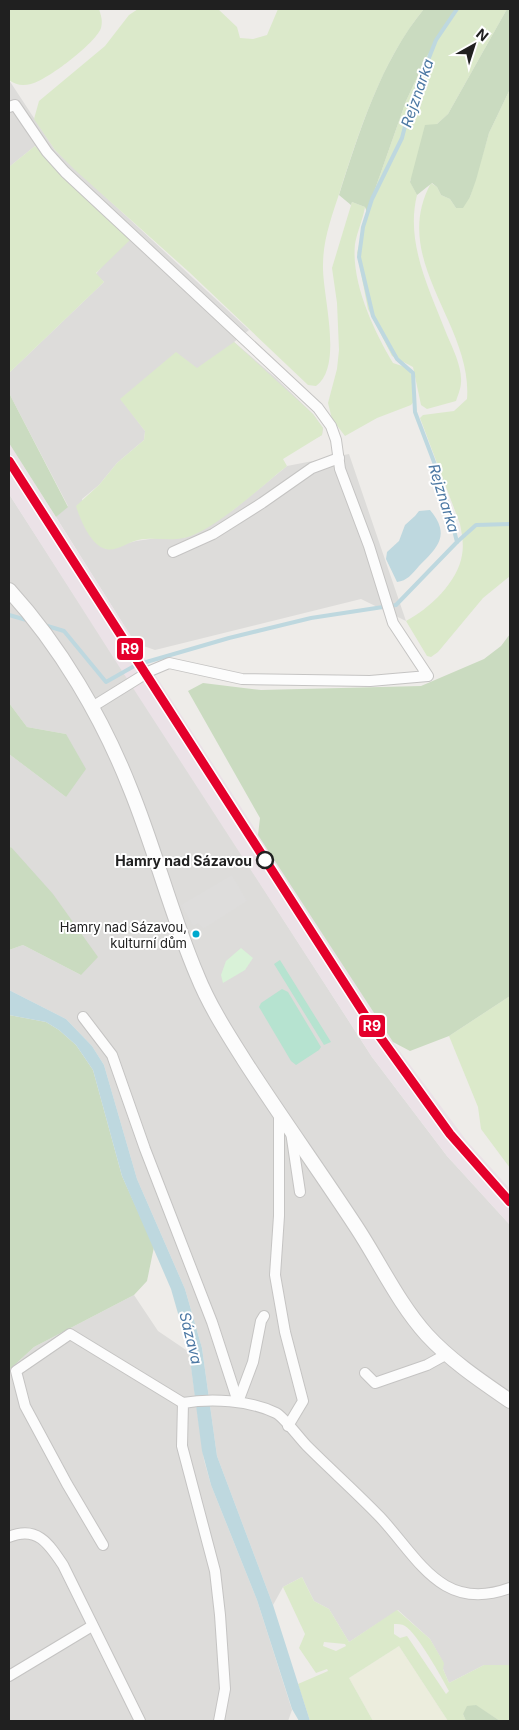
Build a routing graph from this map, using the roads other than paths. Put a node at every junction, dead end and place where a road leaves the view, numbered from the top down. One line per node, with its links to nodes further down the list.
1 (9, 107): 2 (street)
2 (339, 458): 3 (street); 5 (street)
3 (173, 552)
4 (9, 590): 5 (street)
5 (92, 708): 7 (street)
6 (83, 1016): 14 (street)
7 (279, 1114): 8 (street); 16 (street)
8 (291, 1132): 9 (street); 11 (street)
9 (300, 1192)
10 (264, 1316): 14 (street)
11 (447, 1354): 12 (street); 13 (street)
12 (365, 1373)
13 (510, 1401)
14 (238, 1402): 15 (street); 16 (street)
15 (186, 1403): 18 (street); 23 (street)
16 (288, 1426): 19 (street)
17 (9, 1537): 20 (street)
18 (103, 1545)
19 (510, 1588)
20 (92, 1626): 21 (street); 22 (street)
21 (9, 1676)
22 (140, 1721)
23 (219, 1721)

